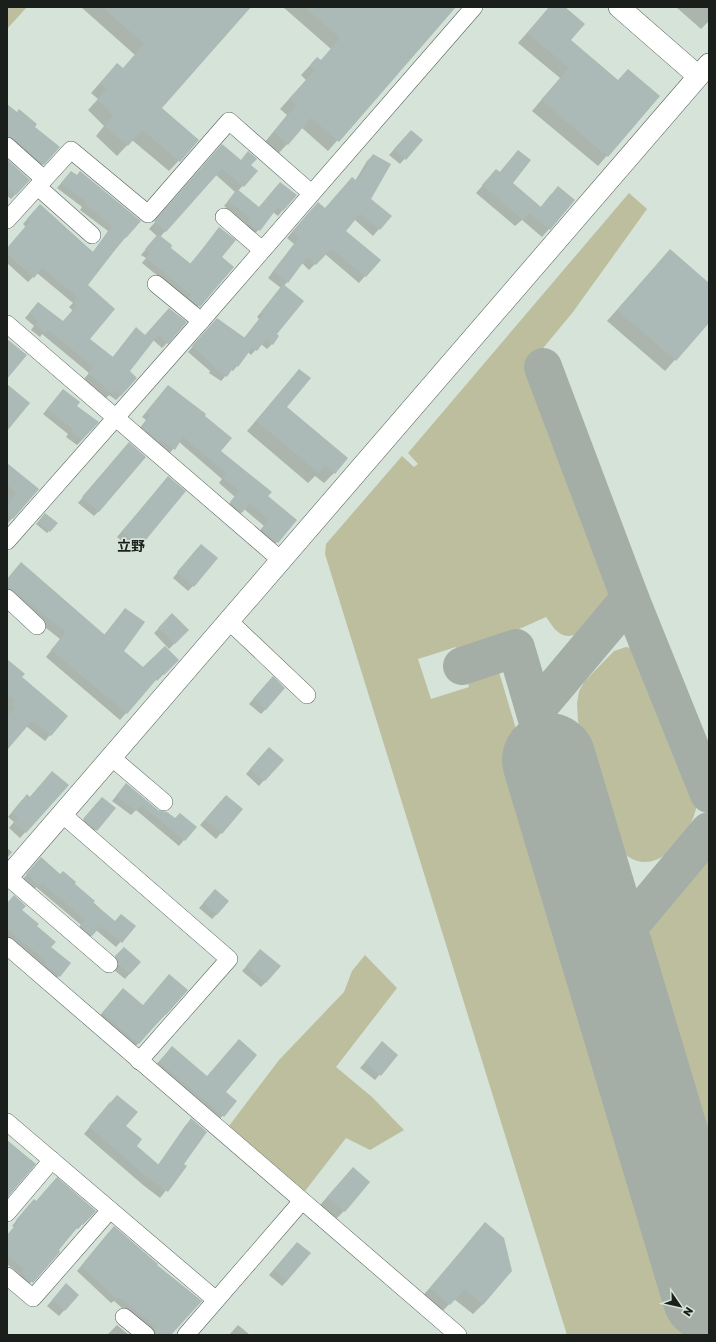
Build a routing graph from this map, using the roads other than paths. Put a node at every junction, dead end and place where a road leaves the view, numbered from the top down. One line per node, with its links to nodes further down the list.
1 (474, 7): 6 (street)
2 (619, 7): 3 (street)
3 (704, 70): 16 (street)
4 (7, 146): 5 (street)
5 (41, 183): 6 (street); 7 (street); 9 (street)
6 (311, 193): 10 (street)
7 (9, 213)
8 (224, 217): 10 (street)
9 (92, 235)
10 (262, 250): 12 (street)
11 (156, 284): 12 (street)
12 (201, 321): 14 (street)
13 (7, 324): 14 (street)
14 (116, 417): 15 (street); 16 (street)
15 (7, 541)
16 (282, 560): 18 (street)
17 (7, 598): 19 (street)
18 (229, 621): 20 (street); 21 (street)
19 (37, 626)
20 (307, 695)
21 (111, 758): 22 (street); 23 (street)
22 (164, 802)
23 (62, 814): 24 (street); 27 (street)
24 (7, 877): 26 (street)
25 (7, 946): 27 (street)
26 (109, 964)
27 (139, 1060): 30 (street)
28 (7, 1122): 29 (street)
29 (52, 1160): 31 (street); 32 (street)
30 (302, 1201): 34 (street); 38 (street)
31 (110, 1210): 33 (street); 34 (street)
32 (7, 1213)
33 (7, 1276)
34 (216, 1300): 37 (street)
35 (124, 1317): 36 (street)
36 (146, 1335)
37 (186, 1335)
38 (458, 1335)

